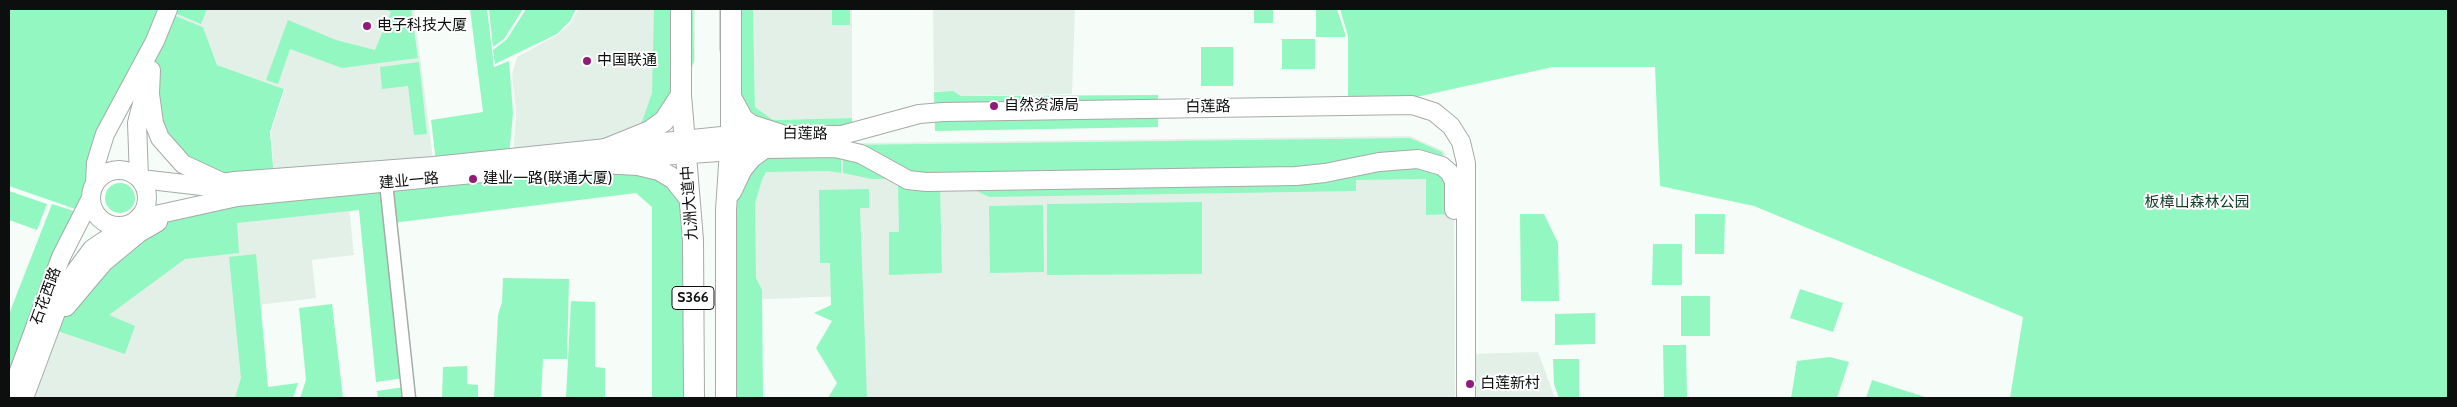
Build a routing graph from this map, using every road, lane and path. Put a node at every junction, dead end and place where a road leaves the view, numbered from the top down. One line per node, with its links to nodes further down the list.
1 (168, 9): 4 (main road, 石花西路)
2 (681, 9): 6 (main road, 九洲大道中 / S366)
3 (731, 9): 7 (main road, S366)
4 (155, 40): 5 (main road, 石花西路); 16 (main road, 石花西路)
5 (152, 70): 13 (main road, 石花西路); 14 (main road)
6 (681, 95): 10 (main road, 九洲大道中 / S366); 12 (main road)
7 (731, 97): 8 (main road); 9 (main road, S366)
8 (779, 134): 9 (main road, 白莲路); 28 (main road, 白莲路)
9 (730, 143): 10 (main road, 白莲路); 11 (main road, 白莲路); 19 (main road, S366)
10 (686, 147): 12 (main road, 建业一路); 17 (main road, 九洲大道中 / S366)
11 (763, 149): 19 (main road); 27 (main road, 白莲路)
12 (602, 156): 14 (main road, 建业一路); 15 (main road, 建业一路); 17 (main road)
13 (140, 178): 14 (main road, 建业一路); 16 (main road); 20 (main road)
14 (224, 183)
15 (386, 183): 18 (main road, 建业一路); 24 (street)
16 (93, 190): 20 (main road); 22 (main road, 石花西路)
17 (690, 198): 25 (main road, 九洲大道中 / S366)
18 (190, 207): 20 (main road, 建业一路); 21 (main road)
19 (726, 210): 26 (main road, S366)
20 (130, 224): 21 (main road, 石花西路)
21 (47, 334): 23 (main road, 石花西路)
22 (9, 398)
23 (24, 398)
24 (409, 398)
25 (694, 398)
26 (726, 398)
27 (1455, 398)
28 (1466, 398)

